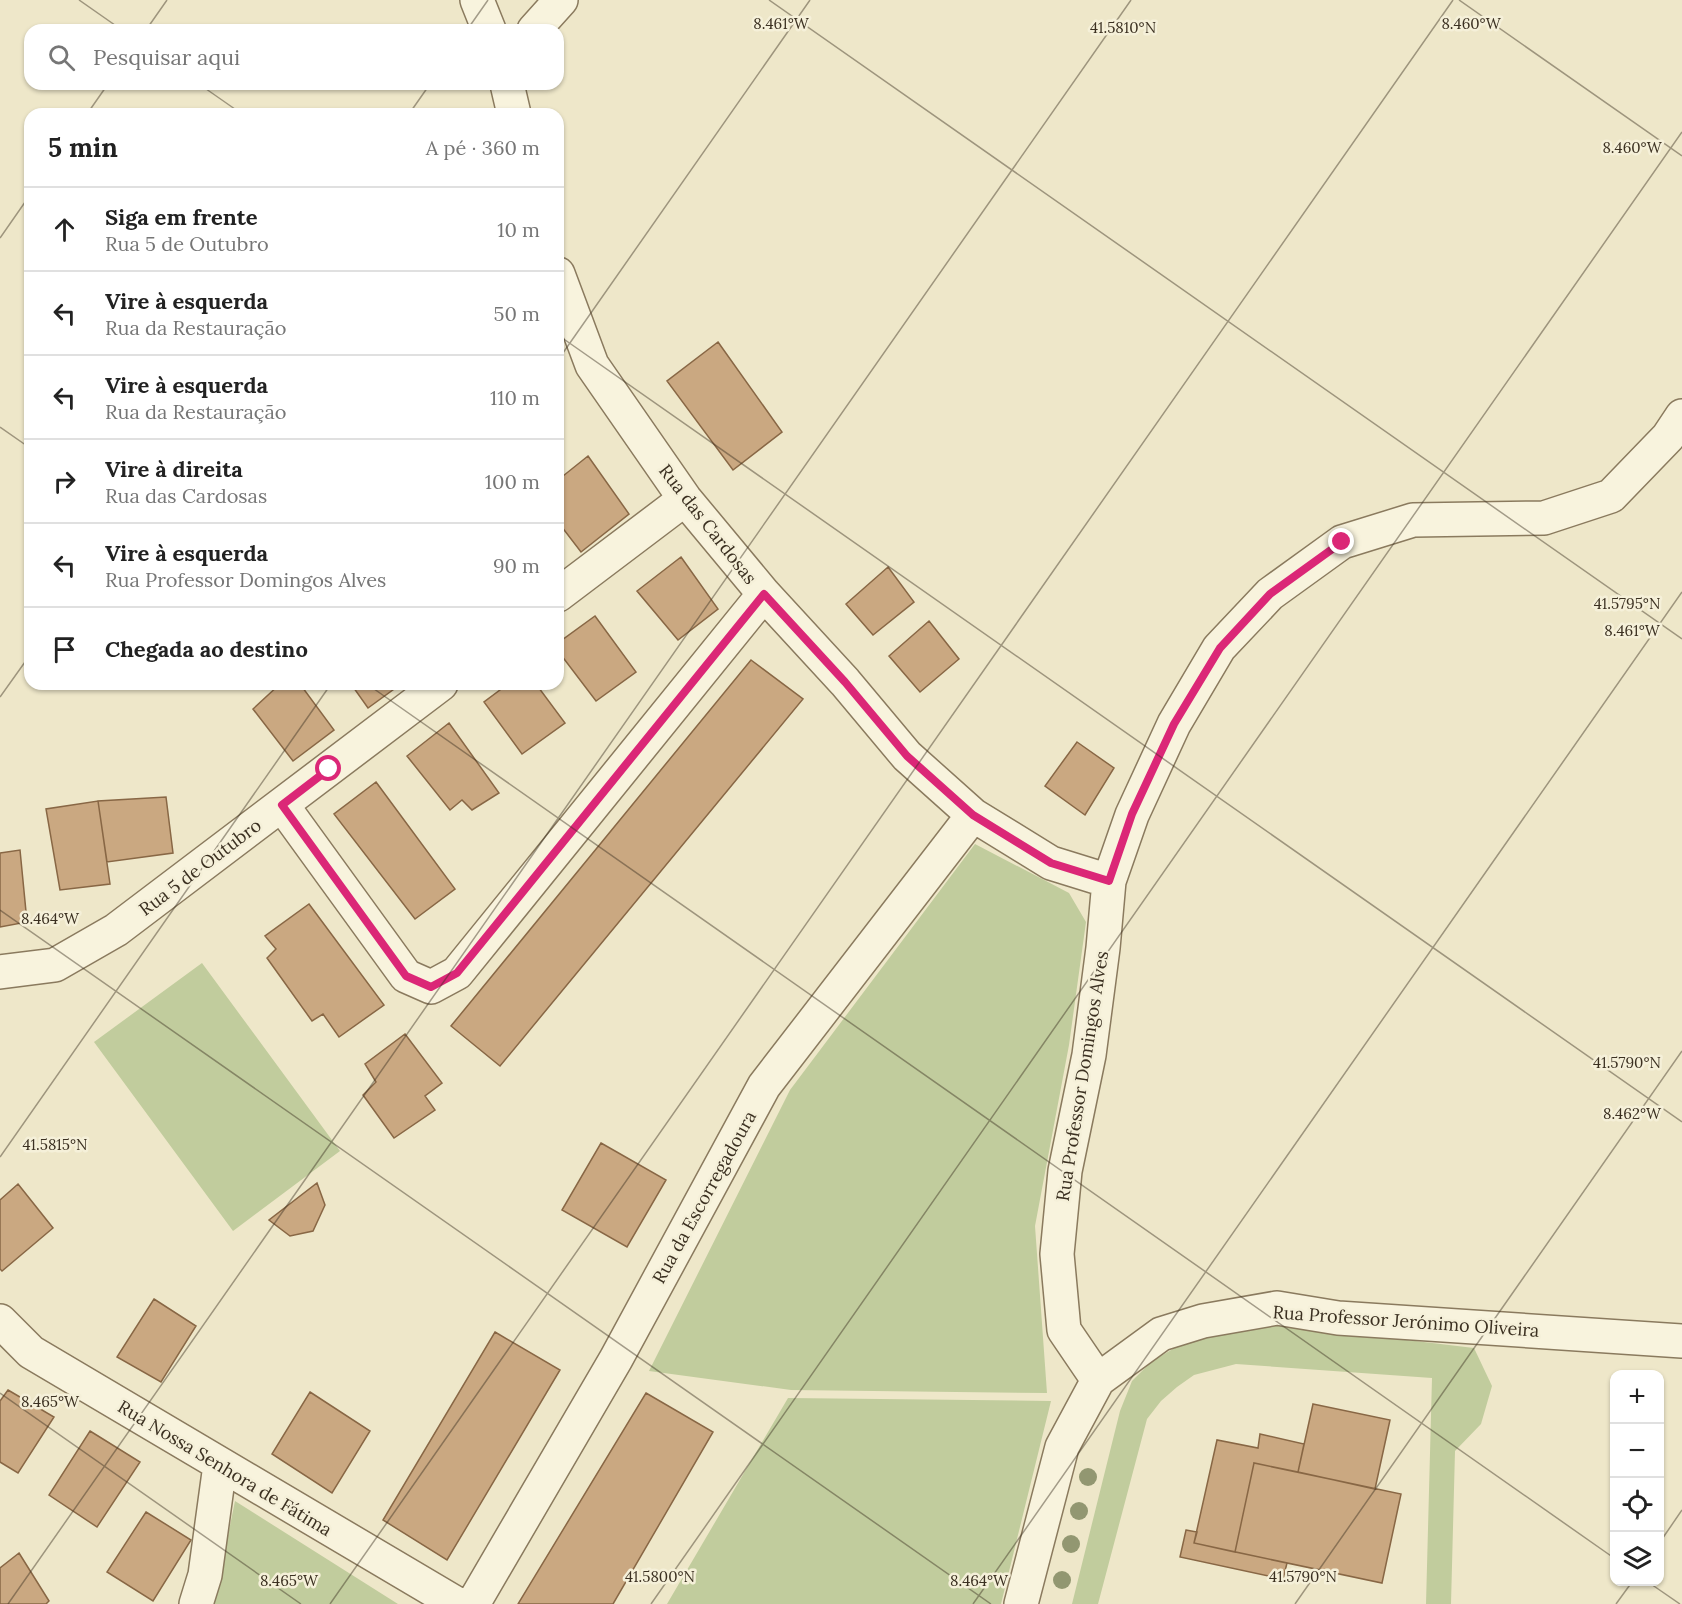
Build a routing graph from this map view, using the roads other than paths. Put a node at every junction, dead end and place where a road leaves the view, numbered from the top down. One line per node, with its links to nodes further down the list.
1 (477, 0): 3 (street)
2 (561, 0): 4 (street)
3 (487, 24)
4 (539, 24)
5 (508, 90): 6 (street)
6 (513, 108)
7 (564, 290): 9 (street, Rua das Cardosas)
8 (1682, 416): 15 (street, Rua Professor Domingos Alves)
9 (685, 499): 10 (street); 11 (street, Rua das Cardosas)
10 (564, 590)
11 (764, 594): 13 (street); 14 (street, Rua das Cardosas)
12 (433, 690): 13 (street, Rua 5 de Outubro)
13 (282, 805): 16 (street, Rua 5 de Outubro)
14 (973, 815): 15 (street, Rua das Cardosas); 23 (street, Rua da Escorregadoura)
15 (1109, 881): 19 (street, Rua Professor Domingos Alves)
16 (0, 972)
17 (0, 1321): 20 (street, Rua Nossa Senhora de Fátima)
18 (1682, 1341): 19 (street, Rua Professor Jerónimo Oliveira)
19 (1098, 1380): 24 (street, Rua Professor Jerónimo Oliveira)
20 (220, 1466): 21 (street); 22 (street, Rua Nossa Senhora de Fátima)
21 (196, 1604)
22 (457, 1604)
23 (472, 1604)
24 (1021, 1604)

